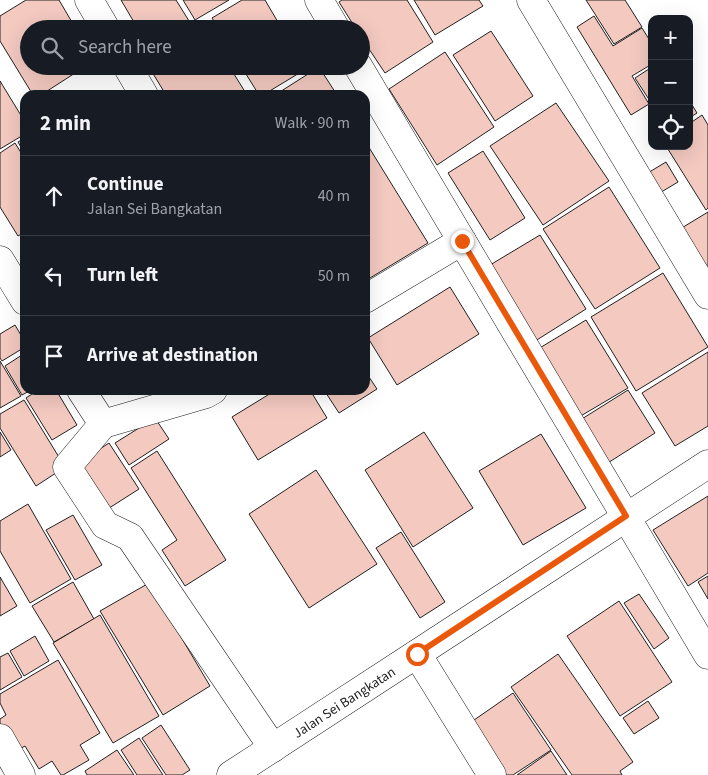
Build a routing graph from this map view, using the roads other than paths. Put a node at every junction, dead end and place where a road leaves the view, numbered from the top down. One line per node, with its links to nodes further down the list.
1 (89, 0): 4 (street)
2 (319, 0): 5 (street)
3 (531, 0): 12 (street)
4 (101, 20)
5 (331, 20)
6 (132, 75): 8 (street)
7 (363, 75): 9 (street)
8 (141, 90)
9 (462, 241): 13 (street); 18 (street)
10 (0, 260): 11 (street)
11 (20, 292)
12 (708, 295)
13 (370, 296)
14 (83, 395): 16 (street)
15 (203, 395): 16 (street)
16 (103, 424): 22 (street)
17 (708, 464): 18 (street, Jalan Sei Bangkatan)
18 (626, 516): 19 (street, Jalan Sei Bangkatan); 20 (street)
19 (417, 654): 22 (street, Jalan Sei Bangkatan); 25 (street)
20 (708, 655)
21 (0, 738): 23 (street)
22 (273, 748): 24 (street, Jalan Sei Bangkatan)
23 (21, 775)
24 (231, 775)
25 (492, 775)

